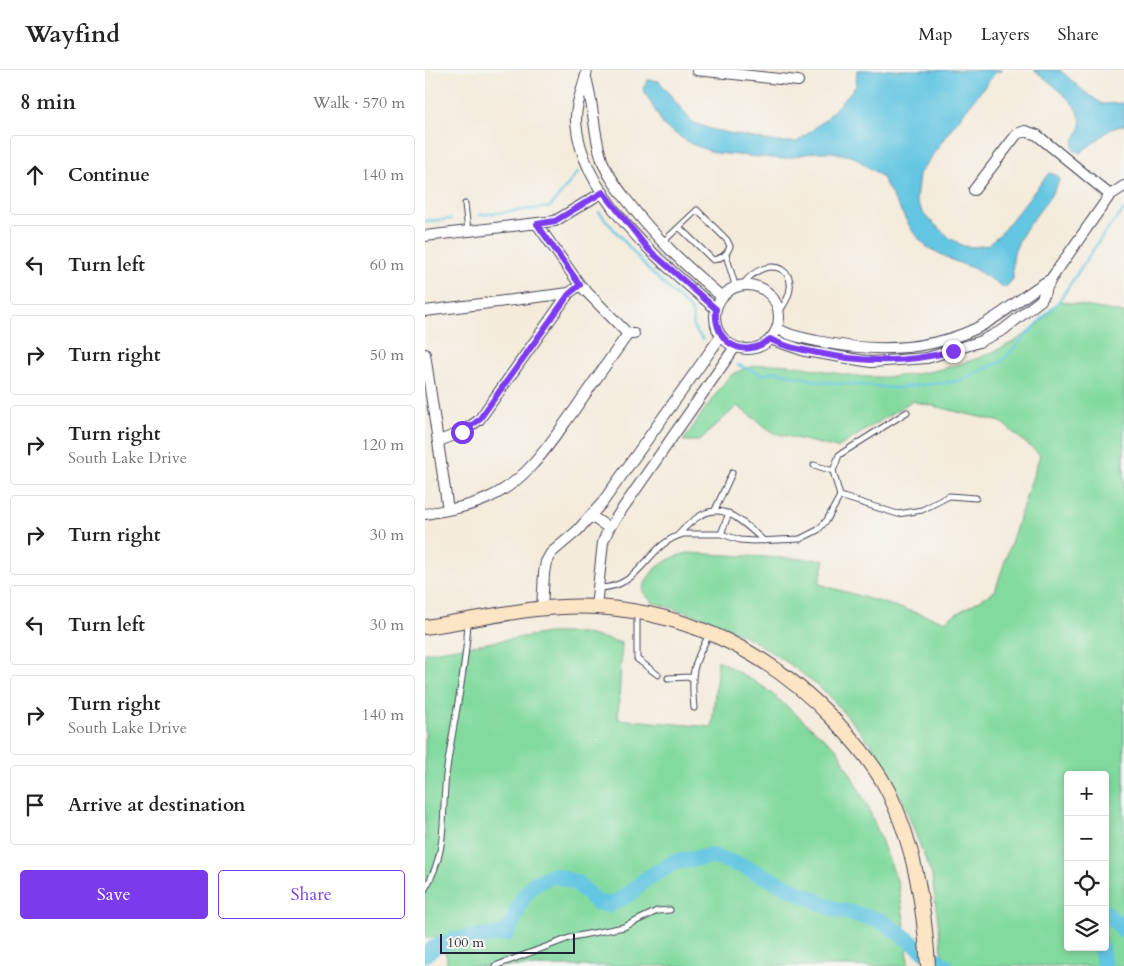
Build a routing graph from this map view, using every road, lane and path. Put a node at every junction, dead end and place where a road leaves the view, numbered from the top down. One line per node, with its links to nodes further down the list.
1 (697, 70): 3 (street)
2 (587, 74): 6 (street); 13 (street)
3 (798, 82)
4 (1124, 186): 7 (street)
5 (974, 190): 7 (street)
6 (603, 192): 9 (street); 20 (street)
7 (1110, 195): 15 (street)
8 (465, 204): 11 (lane)
9 (537, 224): 11 (street); 16 (street)
10 (679, 227): 13 (lane); 14 (lane); 14 (lane)
11 (468, 232): 12 (street)
12 (425, 236)
13 (662, 243): 19 (street)
14 (725, 255): 17 (lane)
15 (1051, 279): 23 (street); 25 (street)
16 (580, 285): 18 (street); 35 (street)
17 (739, 287): 19 (street); 22 (street); 22 (lane)
18 (569, 294): 21 (street); 29 (street)
19 (723, 297): 20 (street)
20 (716, 309): 24 (street)
21 (425, 311)
22 (778, 313): 23 (street)
23 (777, 328): 25 (street)
24 (721, 336): 26 (street); 39 (street)
25 (770, 339): 26 (street)
26 (735, 347): 40 (street)
27 (425, 354): 29 (street)
28 (907, 412): 31 (lane)
29 (439, 441): 35 (street)
30 (814, 465): 31 (lane)
31 (833, 471): 33 (lane)
32 (732, 473): 36 (lane)
33 (840, 496): 34 (lane); 43 (lane)
34 (976, 498)
35 (448, 510): 37 (street)
36 (715, 510): 38 (lane); 42 (lane)
37 (425, 514)
38 (729, 514): 41 (lane); 43 (lane)
39 (591, 516): 40 (street); 46 (street)
40 (609, 528): 44 (street)
41 (721, 534): 42 (lane); 43 (lane)
42 (677, 536): 44 (lane)
43 (764, 541)
44 (597, 588): 45 (street)
45 (596, 607): 46 (main road); 47 (main road)
46 (541, 609): 48 (main road)
47 (637, 612): 50 (main road); 51 (lane)
48 (468, 621): 49 (main road); 55 (lane)
49 (425, 627)
50 (711, 632): 52 (lane); 57 (main road)
51 (658, 675)
52 (691, 677): 53 (lane); 54 (lane)
53 (669, 678)
54 (694, 708)
55 (425, 889)
56 (670, 910): 58 (lane)
57 (928, 963)
58 (495, 966)

